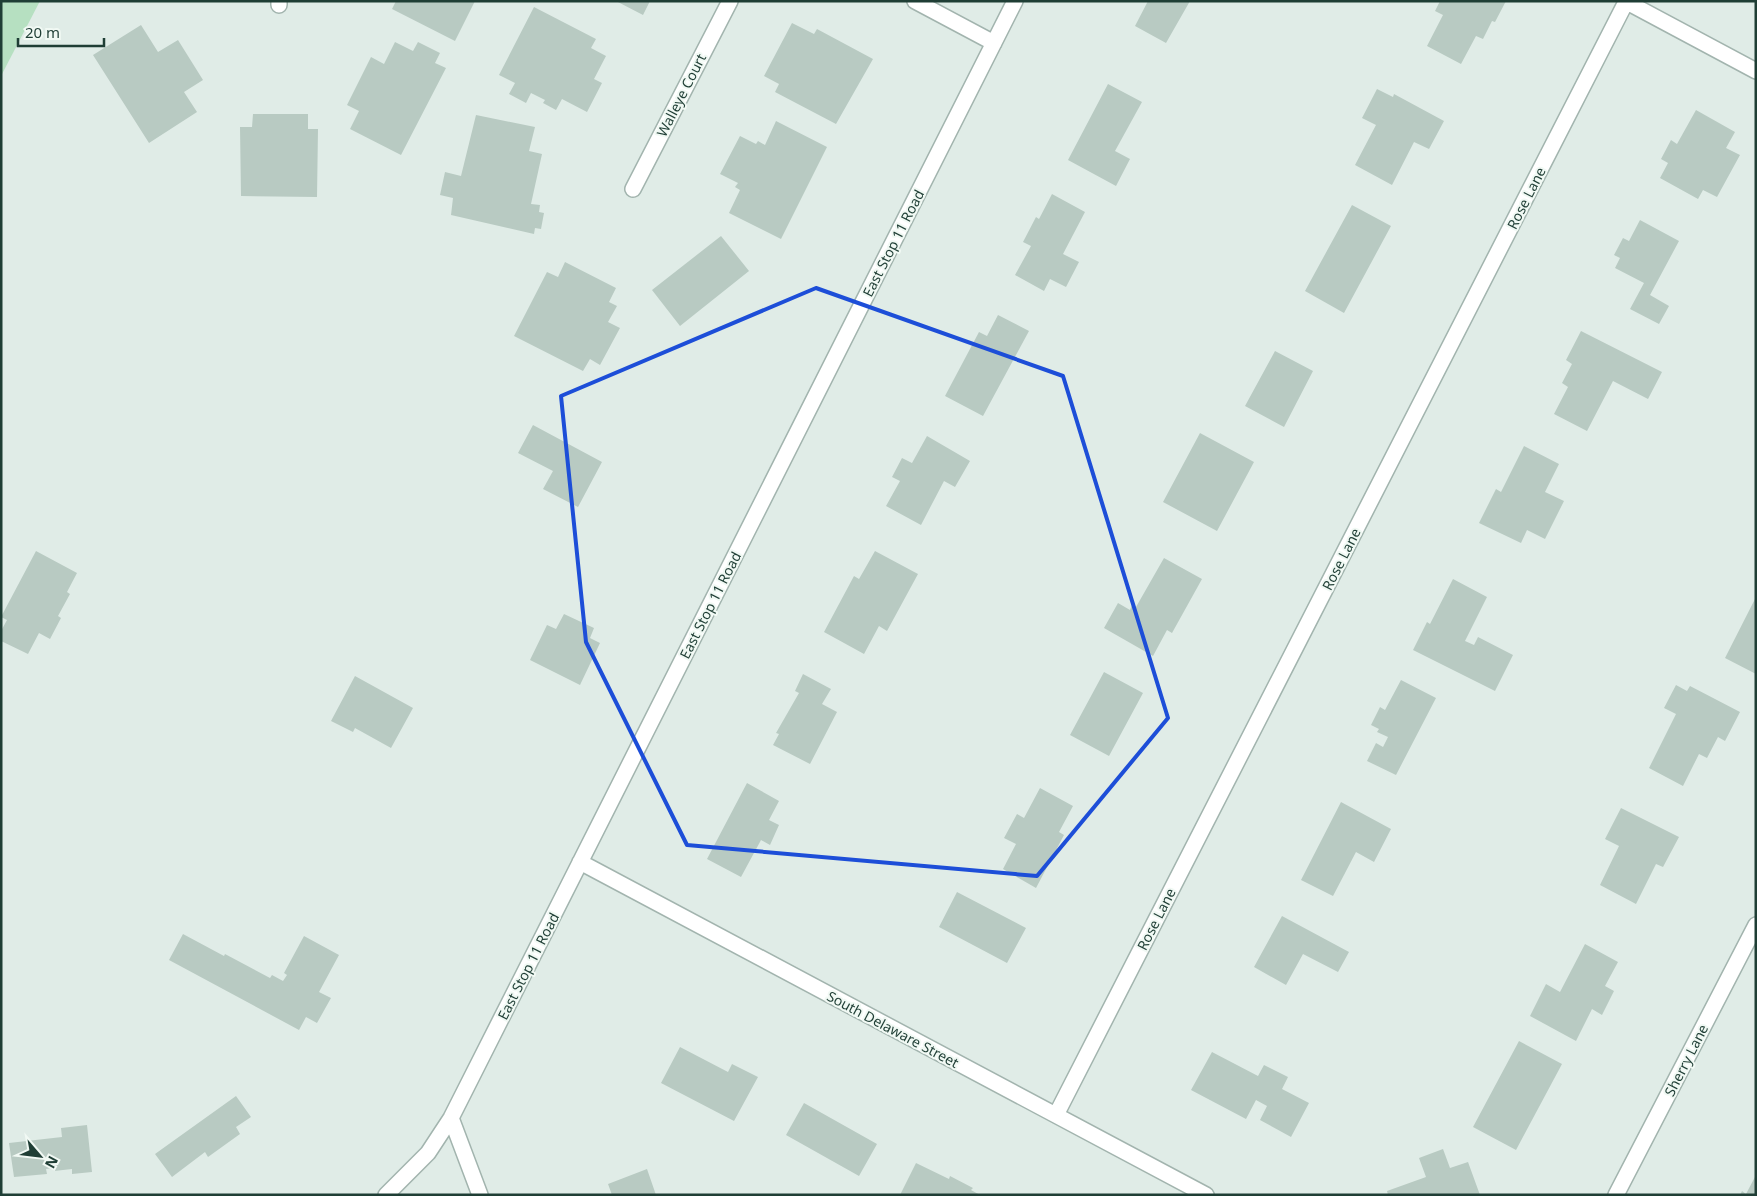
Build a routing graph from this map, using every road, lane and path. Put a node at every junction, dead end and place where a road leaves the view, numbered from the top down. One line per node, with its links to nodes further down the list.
1 (730, 1): 7 (street, Walleye Court)
2 (915, 1): 5 (street)
3 (1015, 1): 5 (street, East Stop 11 Road)
4 (1626, 2): 6 (street); 10 (street, Rose Lane)
5 (994, 43): 8 (street, East Stop 11 Road)
6 (1756, 70)
7 (633, 189)
8 (580, 862): 10 (street, South Delaware Street); 11 (street, East Stop 11 Road)
9 (1756, 925): 15 (street, Sherry Lane)
10 (1056, 1115): 14 (street, South Delaware Street)
11 (451, 1118): 12 (street, East Stop 11 Road); 13 (street)
12 (386, 1195)
13 (480, 1195)
14 (1206, 1195)
15 (1616, 1195)

